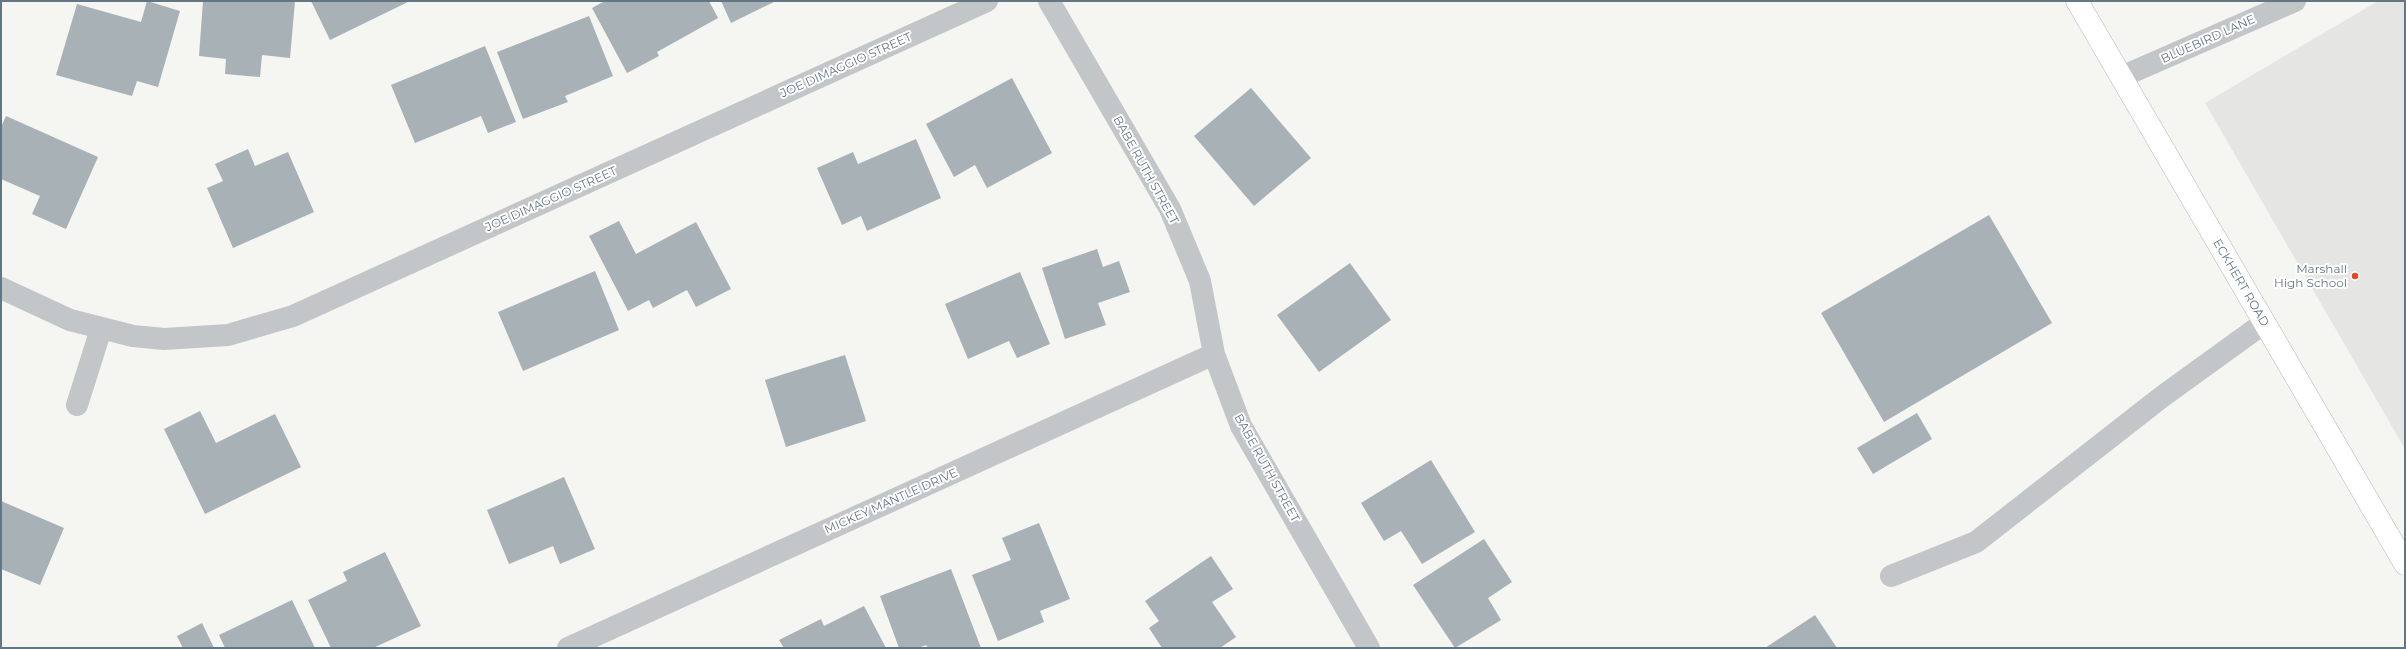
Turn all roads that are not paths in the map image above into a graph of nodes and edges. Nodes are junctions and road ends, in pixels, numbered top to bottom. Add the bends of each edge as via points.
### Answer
1 (987, 1) edge
2 (1049, 1) edge
3 (2076, 1) edge
4 (2295, 1) edge
5 (2121, 77) junction
6 (1, 288) edge
7 (2264, 323) junction
8 (101, 329) junction
9 (1214, 354) junction
10 (77, 405) dead end
11 (2405, 564) edge
12 (1891, 576) dead end
13 (568, 648) edge
14 (1369, 648) edge

1 - 8 street, JOE DIMAGGIO STREET via 293,316 221,335 164,339
2 - 9 street, BABE RUTH STREET via 1170,209 1200,281
3 - 5 main road, ECKHERT ROAD
4 - 5 street, BLUEBIRD LANE
5 - 7 main road, ECKHERT ROAD
6 - 8 street, JOE DIMAGGIO STREET via 70,320
7 - 11 main road, ECKHERT ROAD
7 - 12 street via 2163,396 1976,542
8 - 10 street
9 - 13 street, MICKEY MANTLE DRIVE
9 - 14 street, BABE RUTH STREET via 1241,426

